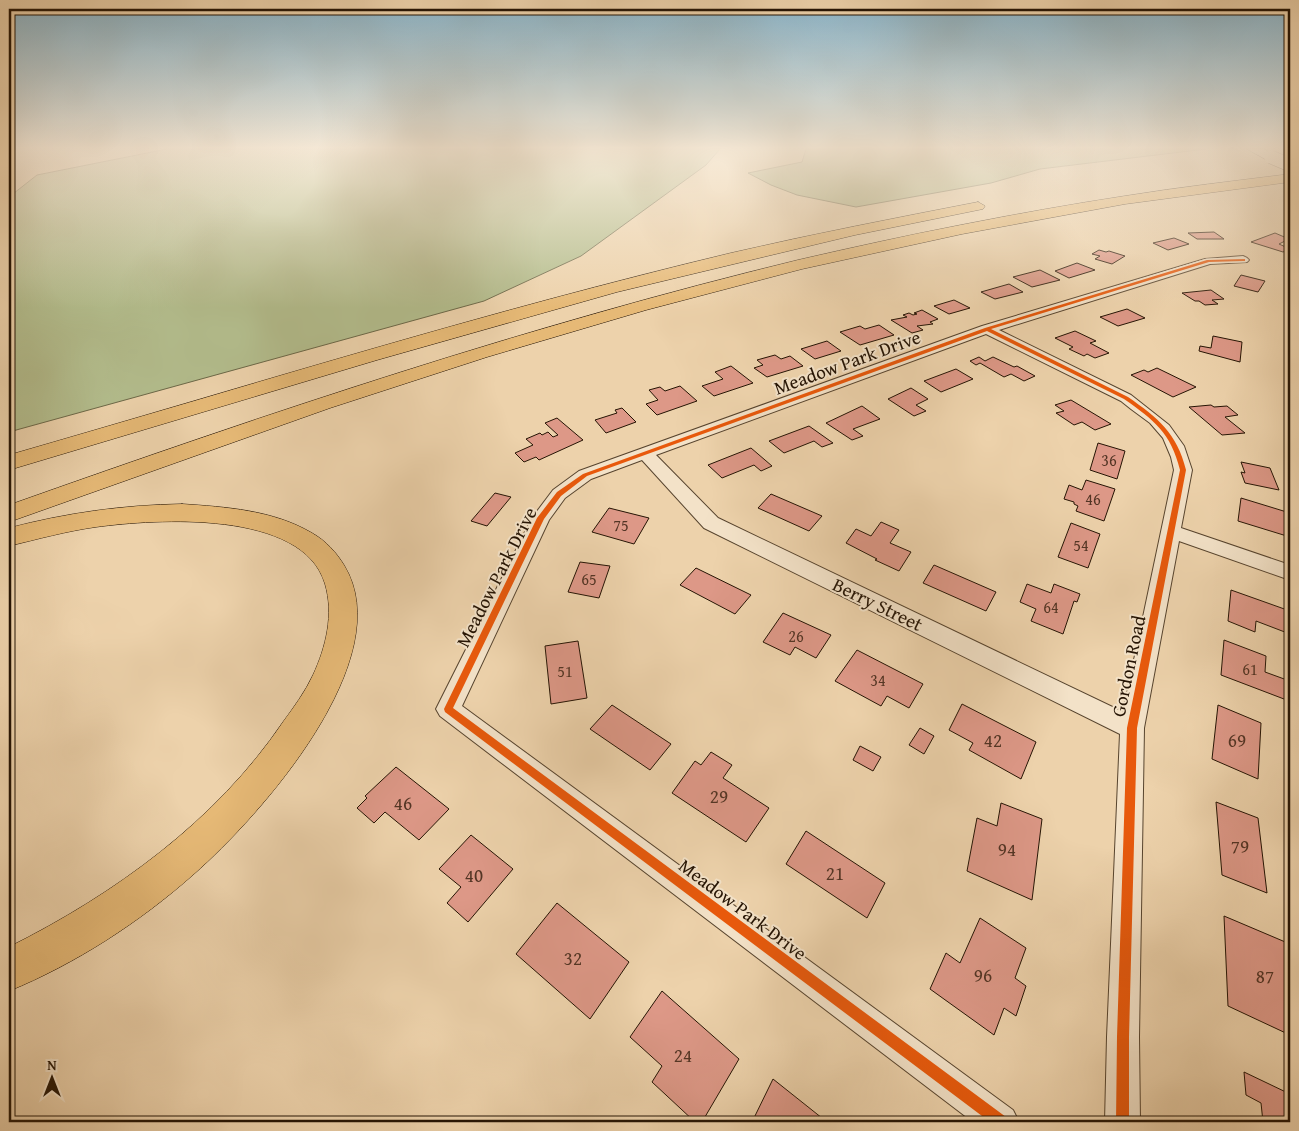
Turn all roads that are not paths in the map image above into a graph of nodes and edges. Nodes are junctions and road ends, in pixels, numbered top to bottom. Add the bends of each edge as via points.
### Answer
1 (1114, 202) edge
2 (996, 203) dead end
3 (1243, 260) dead end
4 (987, 329) junction
5 (326, 370) junction
6 (644, 453) junction
7 (9, 463) edge
8 (9, 476) edge
9 (9, 514) edge
10 (1172, 532) junction
11 (9, 537) edge
12 (1290, 573) edge
13 (1132, 728) junction
14 (9, 970) edge
15 (1001, 1122) edge
16 (1123, 1122) edge

1 - 9 highway via 849,252 679,294 359,390
2 - 5 highway via 844,232 692,267 537,308
3 - 4 street, Meadow Park Drive via 1209,261
4 - 6 street, Meadow Park Drive
4 - 10 street, Gordon Road via 1126,398 1172,437 1183,470
5 - 7 highway
5 - 8 highway
6 - 13 street, Berry Street via 711,523
6 - 15 street, Meadow Park Drive via 585,475 559,494 541,518 448,709
10 - 12 street
10 - 13 street, Gordon Road
11 - 14 highway via 85,519 137,513 186,512 254,520 290,532 320,552 339,580 343,600 340,643 332,667 307,716 266,775 206,837 169,868 88,927
13 - 16 street, Gordon Road

